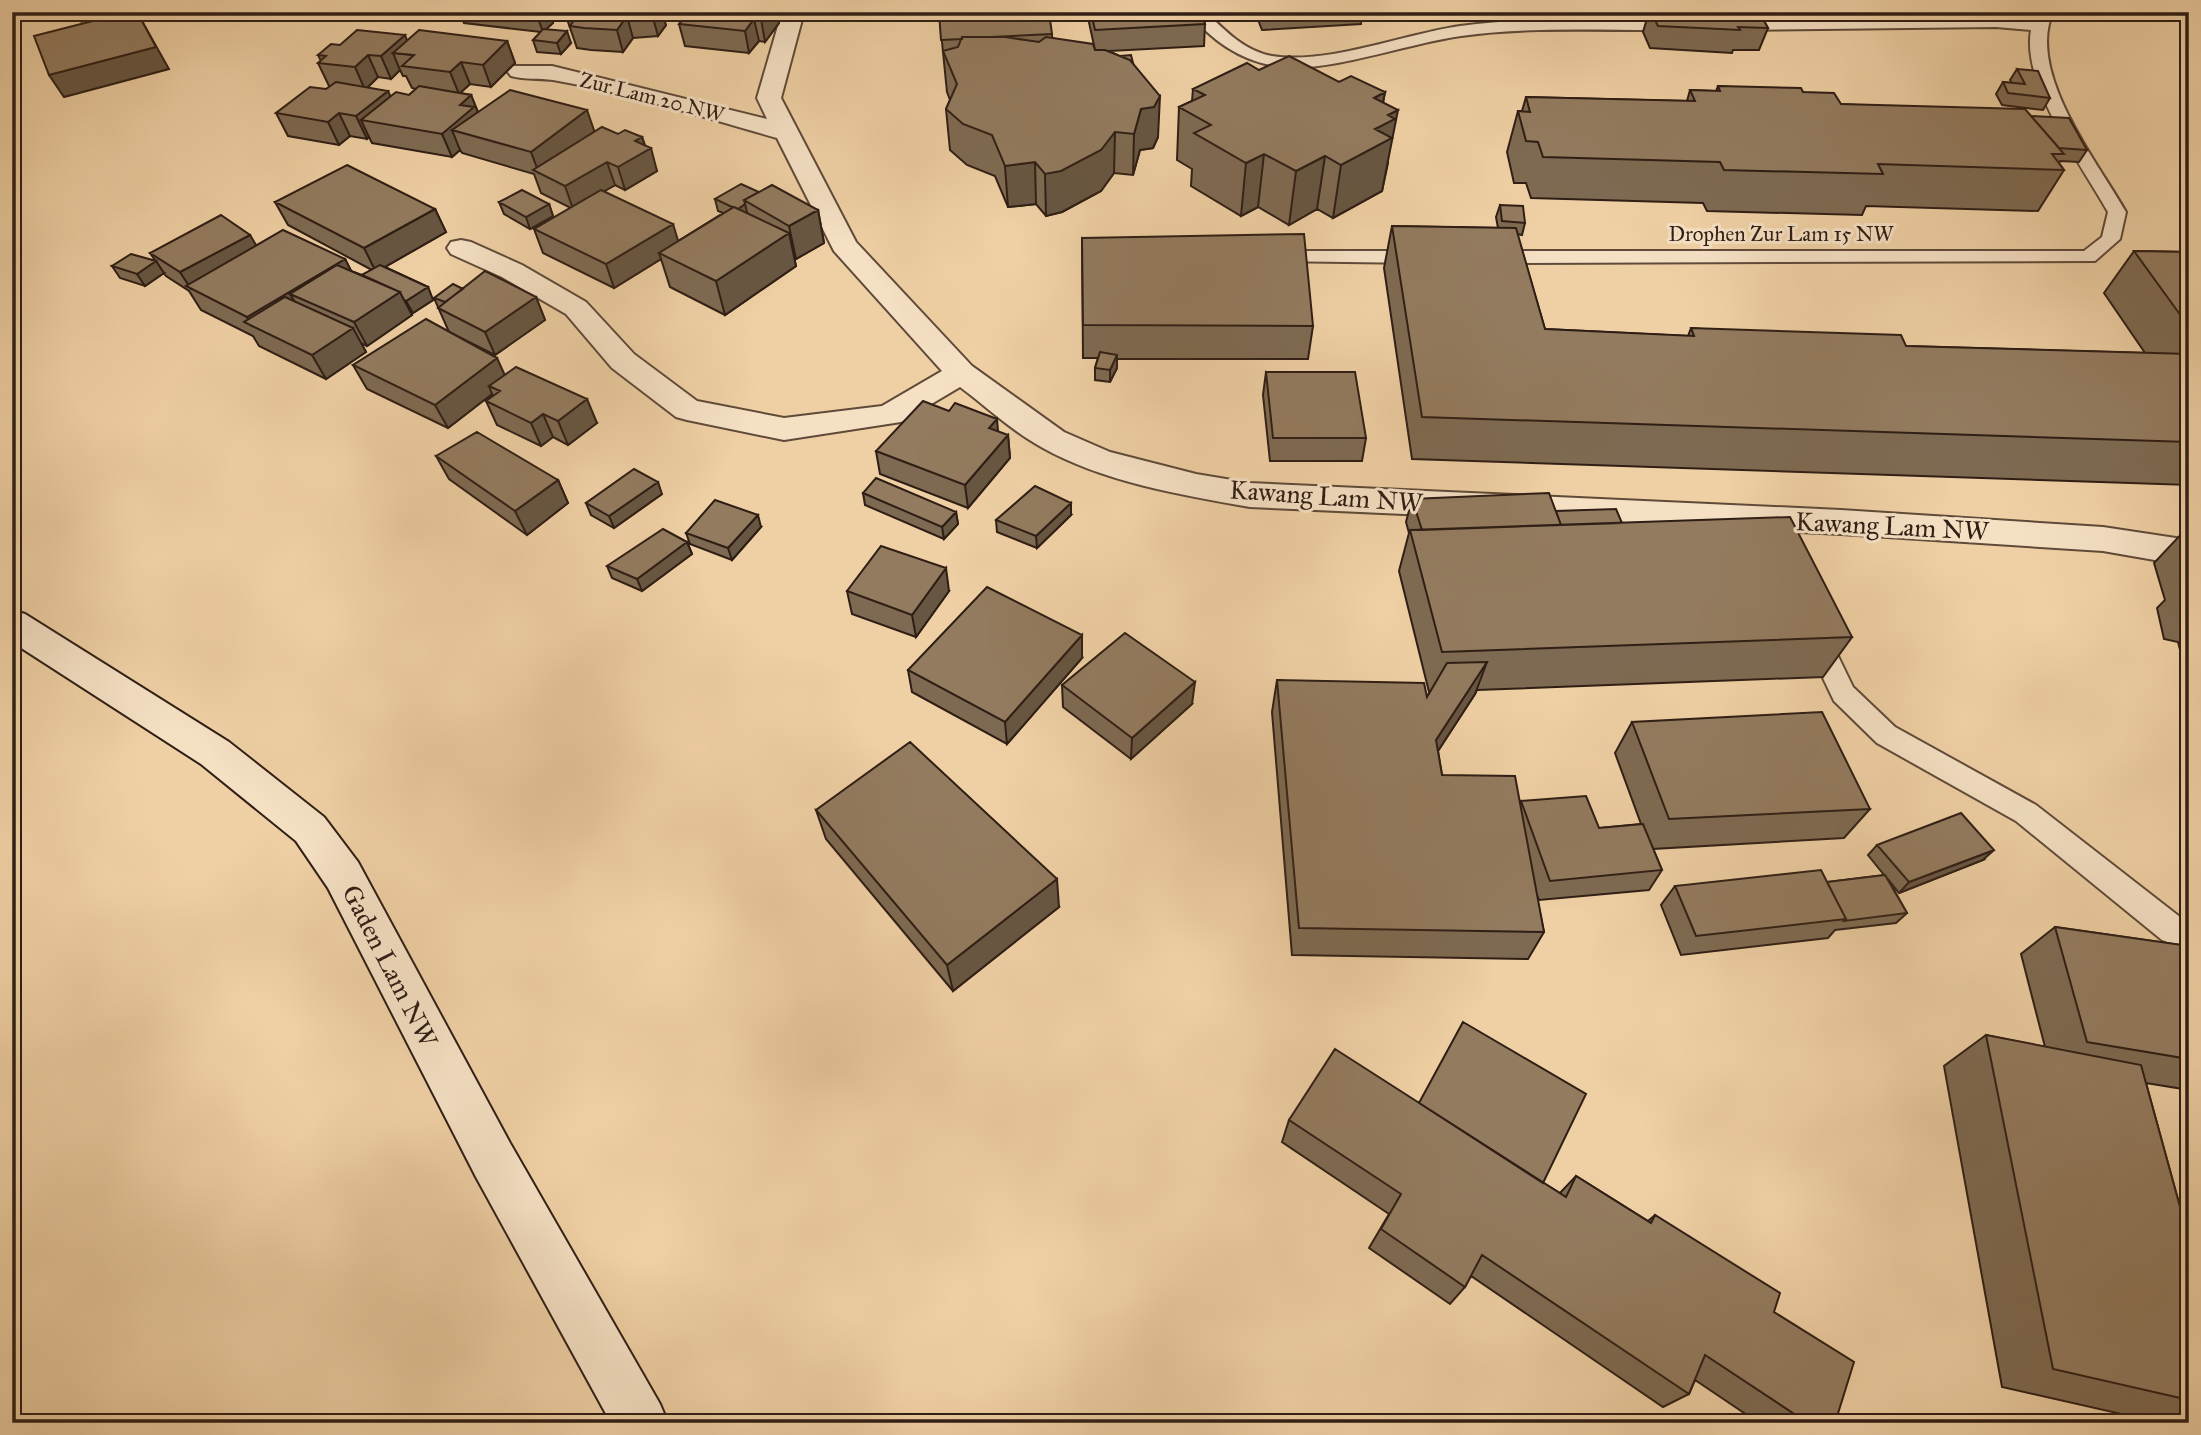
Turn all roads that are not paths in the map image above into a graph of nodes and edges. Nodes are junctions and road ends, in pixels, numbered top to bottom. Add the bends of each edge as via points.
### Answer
1 (793, 12) edge
2 (1197, 12) edge
3 (1450, 12) edge
4 (2041, 19) edge
5 (1691, 25) edge
6 (1716, 25) edge
7 (1460, 31) junction
8 (519, 71) dead end
9 (784, 132) junction
10 (461, 248) dead end
11 (1253, 257) edge
12 (1434, 257) edge
13 (1475, 257) edge
14 (961, 373) junction
15 (2189, 553) edge
16 (1807, 618) edge
17 (12, 624) edge
18 (2189, 937) edge
19 (641, 1423) edge

1 - 9 street, Kawang Lam NW via 769,98
2 - 7 lane via 1236,50 1278,62 1302,63
3 - 7 lane
4 - 6 lane
4 - 13 lane, Drophen Zur Lam 15 NW via 2038,58 2045,80 2117,212 2113,237 2088,257
5 - 7 lane
8 - 9 street, Zur Lam 20 NW via 552,73
9 - 14 street, Kawang Lam NW via 844,245
10 - 14 street via 576,308 623,361 687,410 784,429 890,415
11 - 12 lane
14 - 15 street, Kawang Lam NW via 1053,440 1100,461 1250,495 1765,531 2103,539
16 - 18 lane via 1843,694 1886,735 2026,813 2172,931
17 - 19 street, Gaden Lam NW via 215,753 310,829 343,875 493,1160

